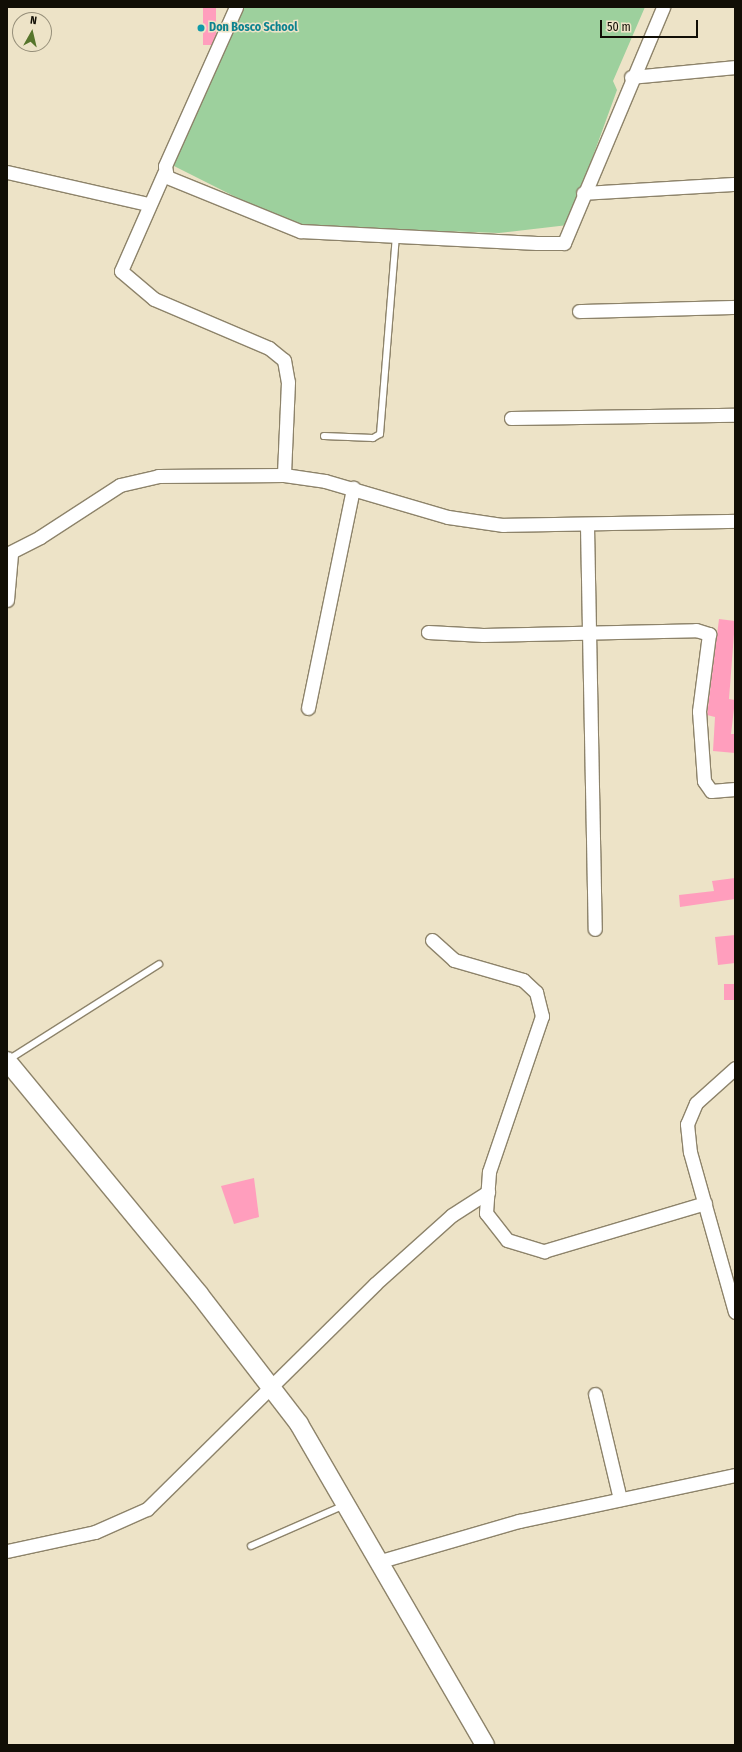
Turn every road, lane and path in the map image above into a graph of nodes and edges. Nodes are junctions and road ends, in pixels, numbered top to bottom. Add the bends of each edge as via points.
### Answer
1 (236, 7) edge
2 (663, 7) edge
3 (735, 67) edge
4 (631, 77) junction
5 (7, 172) edge
6 (164, 173) junction
7 (735, 184) edge
8 (583, 193) junction
9 (148, 204) junction
10 (396, 237) junction
11 (735, 307) edge
12 (579, 311) dead end
13 (735, 415) edge
14 (511, 418) dead end
15 (324, 436) dead end
16 (284, 475) junction
17 (354, 488) junction
18 (735, 521) edge
19 (587, 526) junction
20 (9, 554) edge
21 (7, 600) edge
22 (428, 632) dead end
23 (592, 634) junction
24 (308, 708) dead end
25 (735, 789) edge
26 (595, 929) dead end
27 (432, 940) dead end
28 (159, 964) dead end
29 (7, 1061) edge
30 (735, 1068) edge
31 (488, 1192) junction
32 (705, 1203) junction
33 (735, 1312) edge
34 (270, 1386) junction
35 (595, 1394) dead end
36 (735, 1475) edge
37 (620, 1499) junction
38 (345, 1505) junction
39 (250, 1546) dead end
40 (7, 1550) edge
41 (381, 1561) junction
42 (485, 1745) edge

1 - 6 street
2 - 4 street
3 - 4 street
4 - 8 street
5 - 9 street
6 - 9 street
6 - 10 street via 300,231
7 - 8 street
8 - 10 street via 564,242
9 - 16 street via 121,271 154,299 269,348 284,360 288,382
10 - 15 lane via 380,434 373,438
11 - 12 street
13 - 14 street
16 - 17 street
16 - 20 street via 135,479 107,492
17 - 19 street via 470,522
17 - 24 street
18 - 19 street
19 - 23 street
20 - 21 street
22 - 23 street
23 - 25 street via 696,630 709,634 699,711 704,781 711,791
23 - 26 street
27 - 31 street via 454,960 523,980 536,992 542,1016 512,1097 489,1172
28 - 29 lane
29 - 34 street
30 - 32 street via 696,1103 687,1124 690,1152
31 - 32 street via 486,1212 507,1240 544,1251
31 - 34 street via 440,1225
32 - 33 street
34 - 38 street via 299,1424
34 - 40 street via 147,1509 95,1532
35 - 37 street
36 - 37 street
37 - 41 street via 519,1521
38 - 39 lane
38 - 41 street via 378,1564
41 - 42 street

